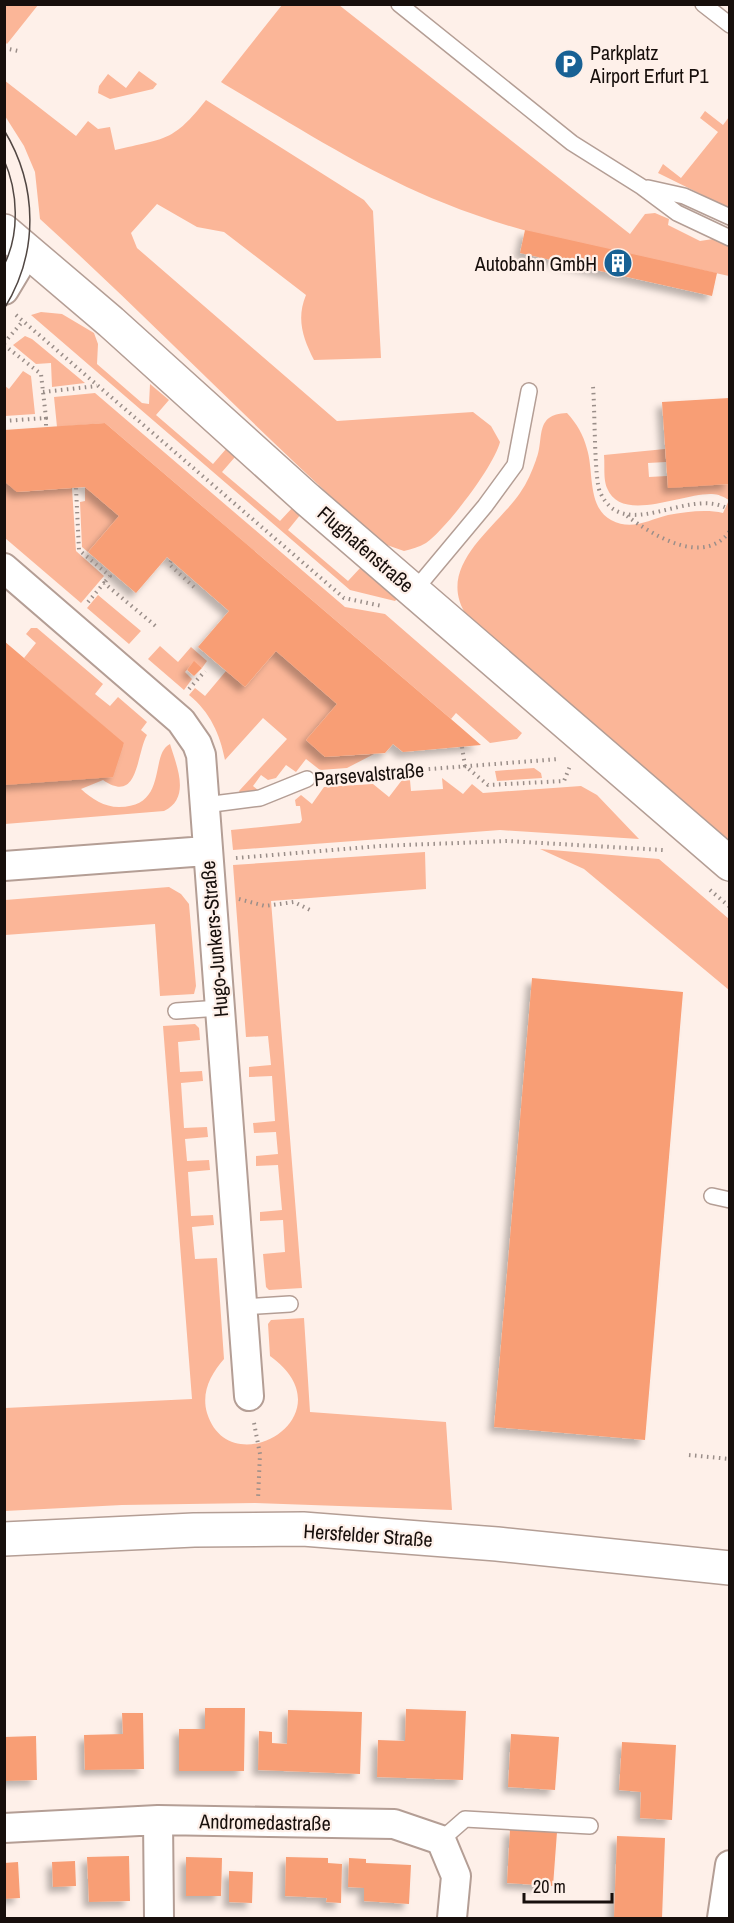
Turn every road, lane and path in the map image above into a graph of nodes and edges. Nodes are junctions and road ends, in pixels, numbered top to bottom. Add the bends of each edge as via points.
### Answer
1 (399, 4) edge
2 (703, 4) edge
3 (729, 26) edge
4 (4, 48) edge
5 (18, 51) dead end
6 (642, 187) junction
7 (729, 217) edge
8 (729, 238) edge
9 (16, 241) edge
10 (4, 290) edge
11 (4, 344) edge
12 (98, 386) junction
13 (593, 387) dead end
14 (529, 391) dead end
15 (43, 392) junction
16 (46, 418) junction
17 (4, 421) edge
18 (46, 427) dead end
19 (76, 488) dead end
20 (729, 510) edge
21 (626, 516) junction
22 (729, 531) edge
23 (171, 561) dead end
24 (4, 568) edge
25 (104, 583) junction
26 (194, 587) dead end
27 (401, 599) junction
28 (82, 609) dead end
29 (158, 628) dead end
30 (205, 671) dead end
31 (183, 696) dead end
32 (462, 747) dead end
33 (574, 758) dead end
34 (521, 762) dead end
35 (465, 766) junction
36 (307, 779) joint
37 (205, 805) junction
38 (656, 842) dead end
39 (663, 850) junction
40 (207, 851) junction
41 (672, 857) dead end
42 (729, 864) edge
43 (4, 866) edge
44 (705, 886) dead end
45 (232, 896) dead end
46 (729, 908) edge
47 (310, 910) dead end
48 (220, 1008) junction
49 (176, 1011) dead end
50 (712, 1196) dead end
51 (729, 1200) edge
52 (290, 1304) dead end
53 (244, 1307) junction
54 (249, 1396) joint
55 (689, 1455) dead end
56 (729, 1459) edge
57 (259, 1502) dead end
58 (4, 1539) edge
59 (729, 1568) edge
60 (158, 1820) junction
61 (590, 1826) dead end
62 (4, 1828) edge
63 (441, 1840) junction
64 (729, 1865) edge
65 (159, 1918) edge
66 (452, 1918) edge
67 (722, 1918) edge

1 - 6 lane via 572,143
2 - 3 lane
4 - 5 path
6 - 7 lane via 684,196
6 - 8 lane via 677,213
9 - 10 street
9 - 27 street, Flughafenstraße
11 - 12 path via 23,321
11 - 15 path via 41,374
12 - 15 path
12 - 27 path via 344,598
13 - 21 path via 600,491 612,508
14 - 27 lane via 515,465 485,506
15 - 16 path
16 - 17 path
16 - 18 path
19 - 25 path via 79,550 110,576
20 - 21 path via 715,503 691,503
21 - 22 path via 673,544 699,548 722,542
23 - 26 path via 169,564
24 - 37 street, Hugo-Junkers-Straße via 181,722 201,755
25 - 28 path
25 - 29 path
27 - 42 street, Flughafenstraße
30 - 31 path
32 - 35 path
33 - 35 path via 564,781 488,785
34 - 35 path, Parsevalstraße
35 - 36 path, Parsevalstraße
36 - 37 lane, Parsevalstraße via 260,798
37 - 40 street, Hugo-Junkers-Straße
38 - 39 path
39 - 40 path via 507,840 228,859
39 - 41 path
40 - 43 street
40 - 48 street, Hugo-Junkers-Straße
44 - 46 path
45 - 47 path via 265,906 294,903
48 - 49 lane
48 - 53 street, Hugo-Junkers-Straße
50 - 51 lane
52 - 53 lane
53 - 54 street, Hugo-Junkers-Straße
54 - 57 path via 260,1454
55 - 56 path
58 - 59 street, Hersfelder Straße via 57,1534 303,1530 509,1545
60 - 62 street, Andromedastraße
60 - 63 street, Andromedastraße via 394,1824
60 - 65 street
61 - 63 lane via 465,1819
63 - 66 street via 456,1876
64 - 67 street

